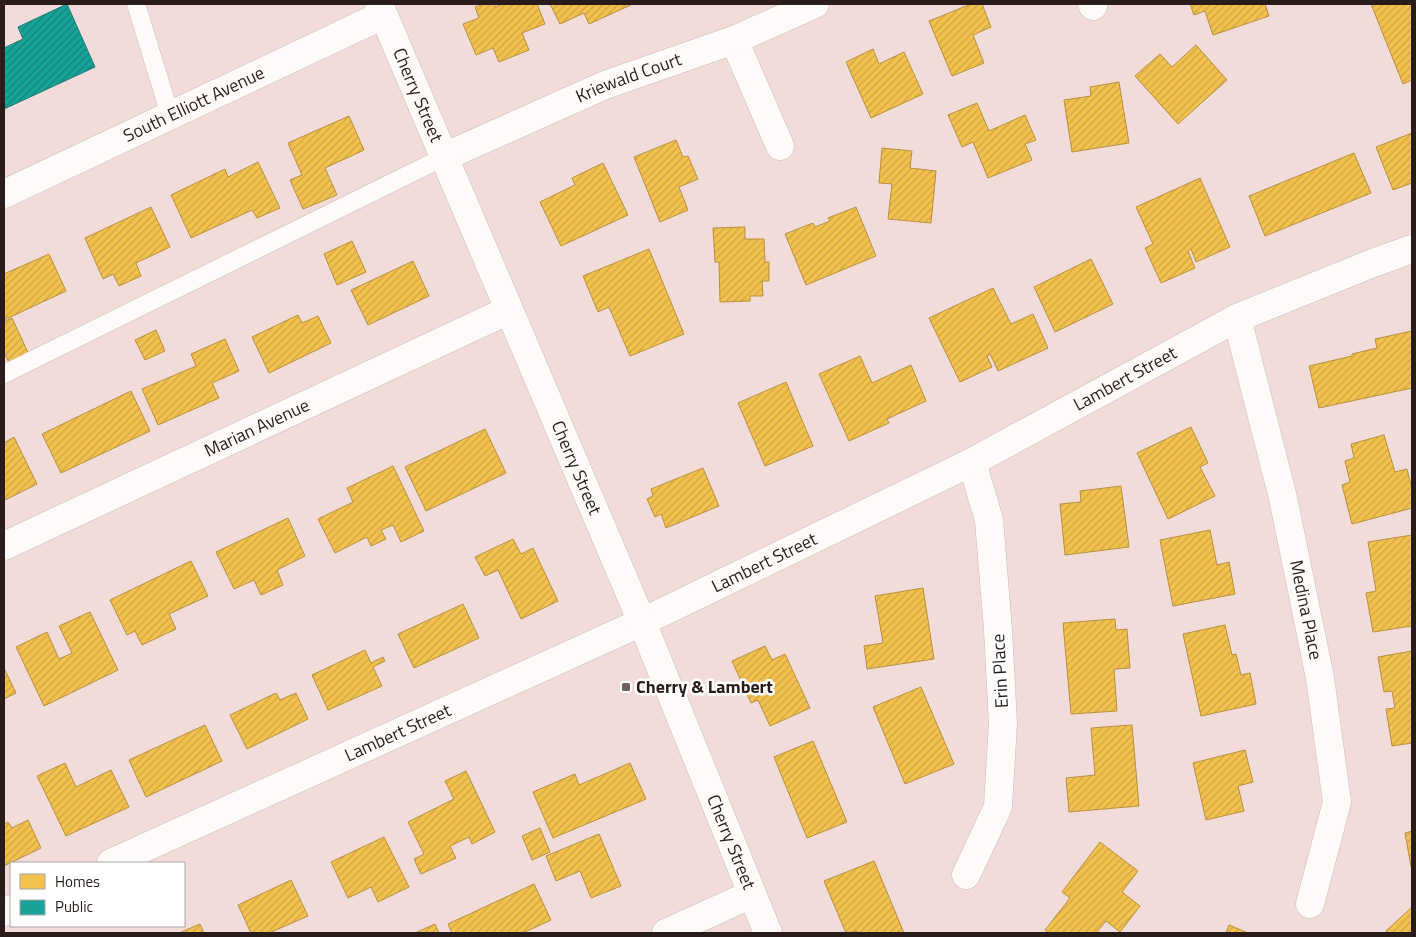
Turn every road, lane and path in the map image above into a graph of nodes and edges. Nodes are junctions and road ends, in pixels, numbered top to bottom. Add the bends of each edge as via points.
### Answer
1 (136, 4) edge
2 (815, 4) edge
3 (381, 9) edge
4 (734, 40) junction
5 (170, 115) junction
6 (780, 146) dead end
7 (444, 157) junction
8 (4, 194) edge
9 (1412, 249) edge
10 (510, 310) junction
11 (1237, 318) junction
12 (4, 374) edge
13 (972, 462) junction
14 (4, 546) edge
15 (642, 622) junction
16 (113, 862) edge
17 (966, 875) dead end
18 (752, 894) junction
19 (1310, 904) dead end
20 (666, 933) edge
21 (768, 933) edge

1 - 5 lane
2 - 4 street, Kriewald Court
3 - 5 street, South Elliott Avenue
3 - 7 street, Cherry Street
4 - 6 street
4 - 7 street, Kriewald Court via 604,85
5 - 8 street, South Elliott Avenue
7 - 10 street, Cherry Street
7 - 12 lane
9 - 11 street, Lambert Street
10 - 14 street, Marian Avenue
10 - 15 street, Cherry Street
11 - 13 street, Lambert Street
11 - 19 street, Medina Place via 1283,498 1318,668 1337,802
13 - 15 street, Lambert Street
13 - 17 street, Erin Place via 989,520 1003,723 998,807
15 - 16 street, Lambert Street
15 - 18 street, Cherry Street
18 - 20 street
18 - 21 street, Cherry Street

